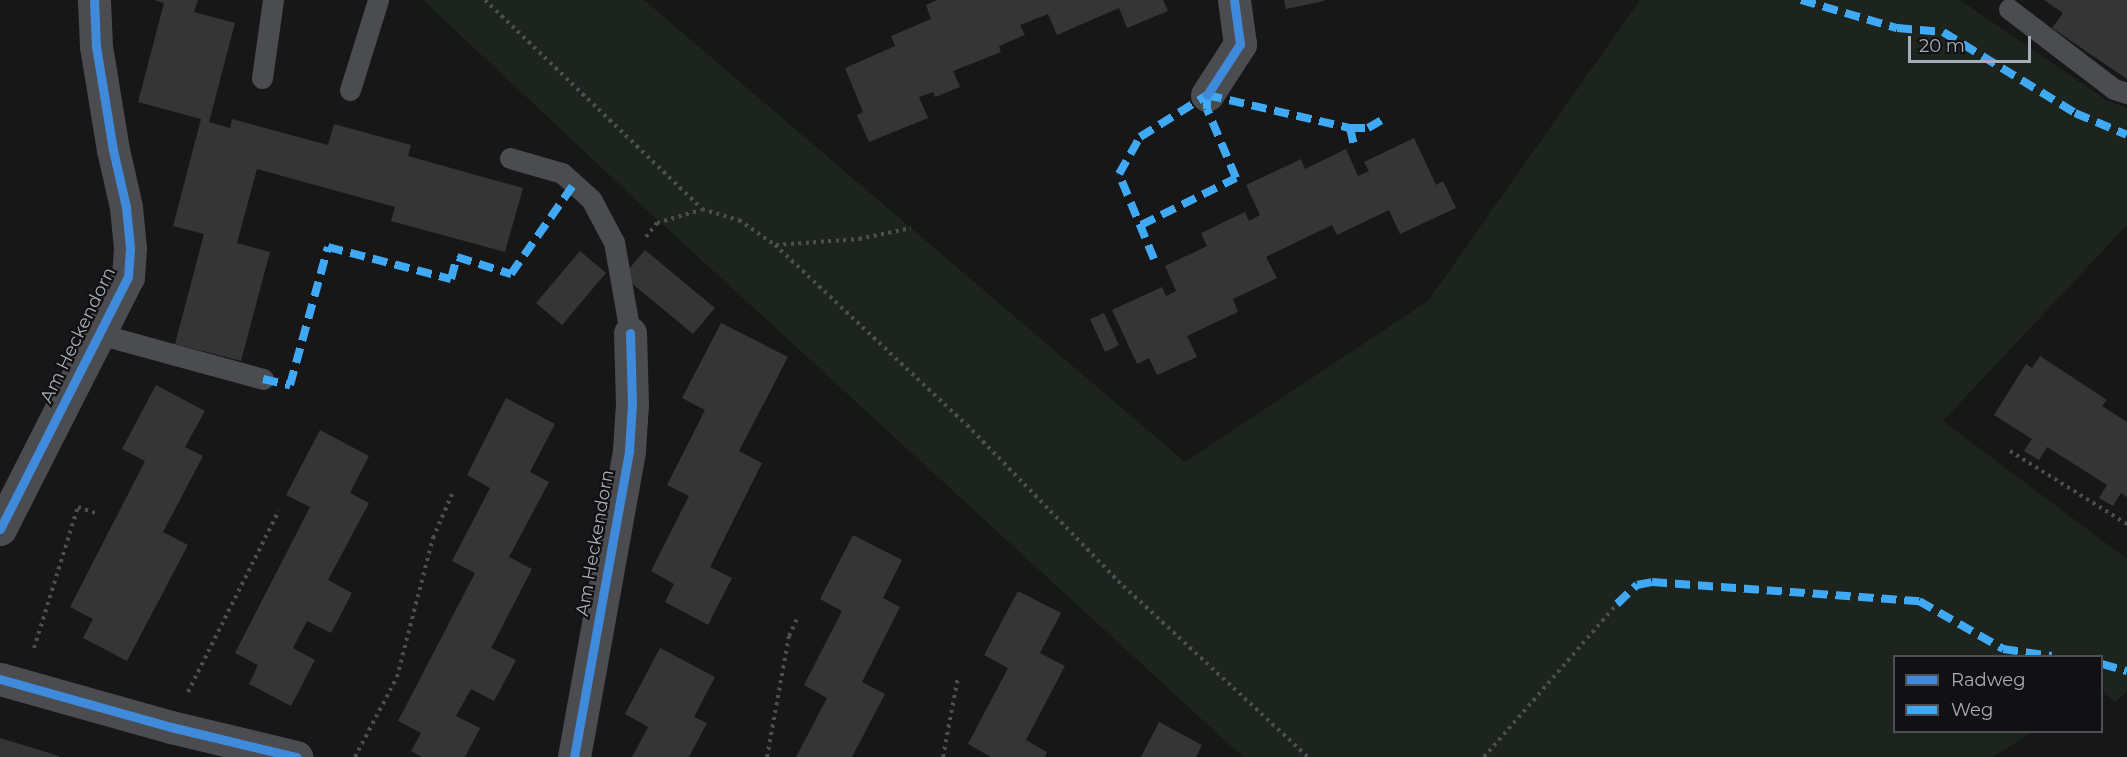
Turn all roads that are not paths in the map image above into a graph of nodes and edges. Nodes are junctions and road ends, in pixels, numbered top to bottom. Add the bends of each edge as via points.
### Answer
1 (94, 0) edge
2 (273, 0) edge
3 (378, 0) edge
4 (1234, 0) edge
5 (2009, 9) dead end
6 (262, 78) dead end
7 (350, 90) dead end
8 (2127, 93) edge
9 (1207, 95) dead end
10 (510, 158) dead end
11 (630, 333) joint
12 (99, 334) junction
13 (263, 379) dead end
14 (0, 529) edge
15 (11, 683) edge
16 (296, 757) edge
17 (574, 757) edge

1 - 12 street, Am Heckendorn via 96,46 126,207 129,248 128,277
2 - 6 lane
3 - 7 lane
4 - 9 street via 1240,44
5 - 8 lane via 2114,89
10 - 11 lane via 562,173 591,199 614,242
11 - 17 street, Am Heckendorn via 629,450
12 - 13 lane
12 - 14 street, Am Heckendorn
15 - 16 street

